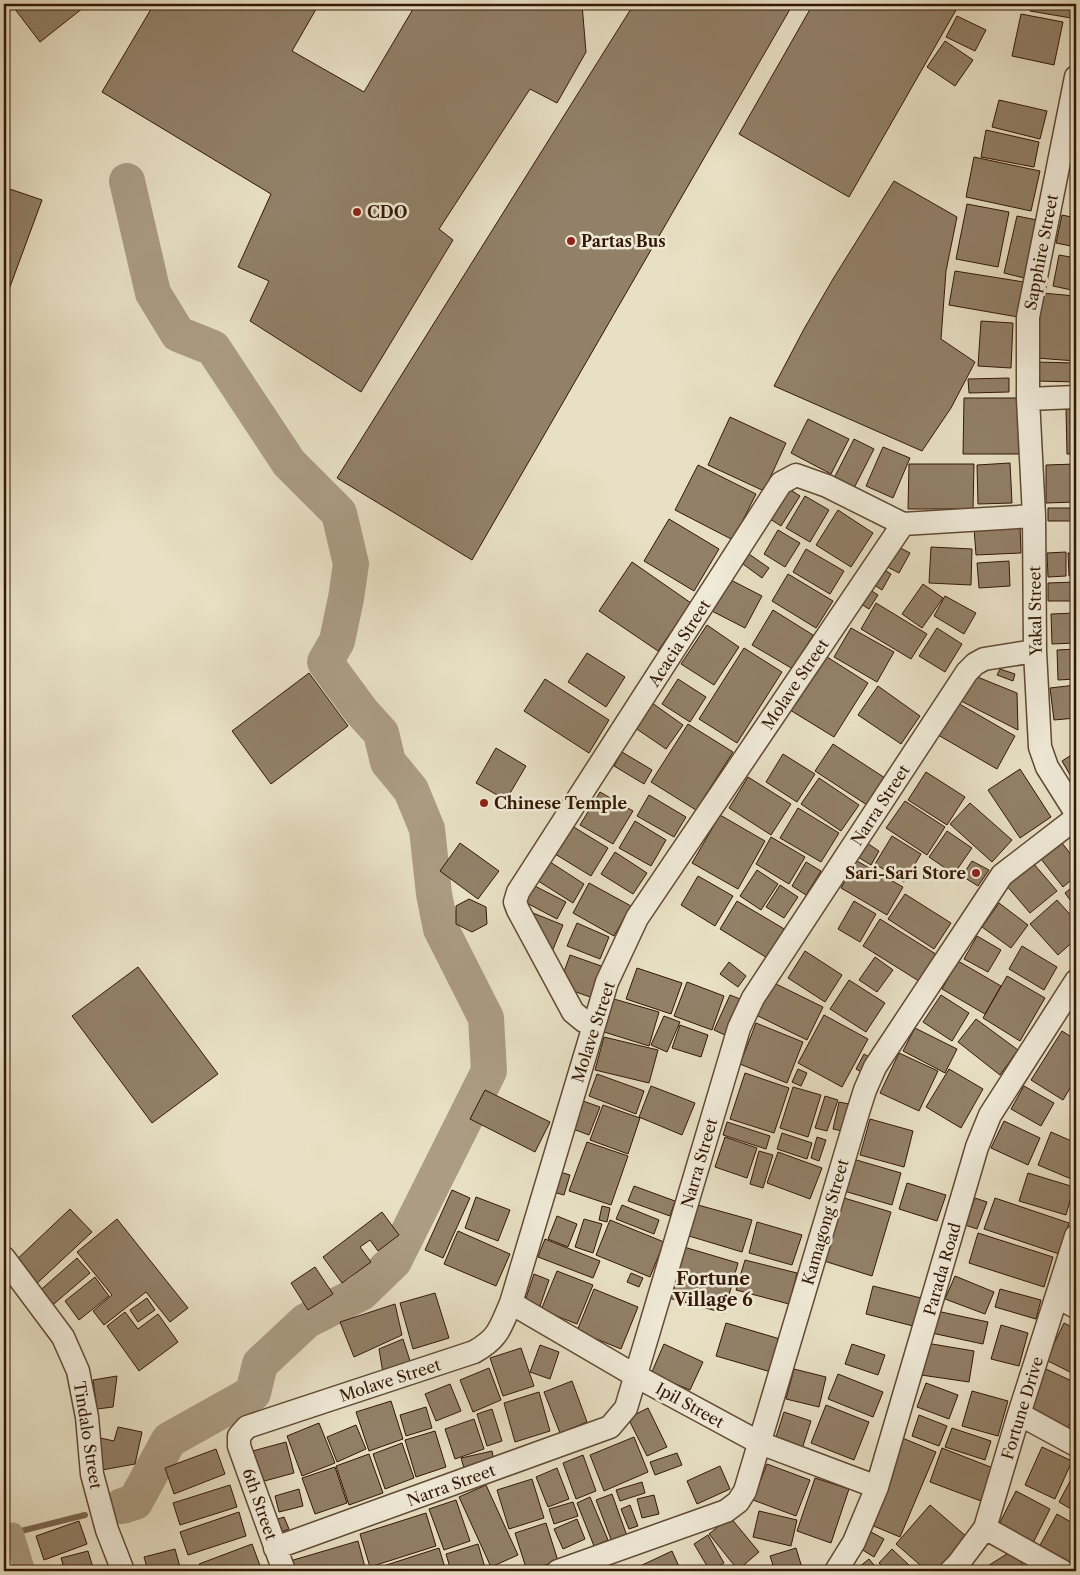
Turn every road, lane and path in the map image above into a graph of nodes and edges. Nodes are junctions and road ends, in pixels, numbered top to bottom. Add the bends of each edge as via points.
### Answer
1 (1076, 78) edge
2 (1076, 397) edge
3 (1028, 399) junction
4 (1034, 516) junction
5 (903, 524) junction
6 (1034, 651) junction
7 (1076, 812) edge
8 (1076, 818) edge
9 (1076, 981) edge
10 (594, 1025) junction
11 (1076, 1236) edge
12 (4, 1258) edge
13 (1067, 1302) edge
14 (511, 1303) junction
15 (636, 1376) junction
16 (1019, 1414) junction
17 (239, 1436) joint
18 (760, 1443) junction
19 (1076, 1445) edge
20 (878, 1487) junction
21 (985, 1528) junction
22 (275, 1548) junction
23 (123, 1571) edge
24 (284, 1571) edge
25 (558, 1571) edge
26 (836, 1571) edge
27 (951, 1571) edge
28 (1062, 1571) edge

1 - 3 street, Sapphire Street via 1028,318
2 - 3 street
3 - 4 street, Yakal Street
4 - 5 street
4 - 6 street, Yakal Street
5 - 10 street, Molave Street via 637,918 607,982
5 - 10 street, Acacia Street via 808,478 796,476 781,483 518,892 515,902 518,910 573,1012
6 - 7 street, Yakal Street via 1040,747 1047,767
6 - 15 street, Narra Street via 984,659 967,672 753,998 739,1028
8 - 18 street, Kamagong Street via 1002,875 875,1067 864,1090
9 - 20 street, Parada Road via 990,1115 977,1147
10 - 14 street, Molave Street
11 - 13 street, Fortune Drive
12 - 23 street, Tindalo Street via 63,1337 78,1371 87,1417 92,1474 107,1530
13 - 16 street, Fortune Drive
14 - 15 street, Ipil Street
14 - 17 street, Molave Street via 498,1334 474,1352 247,1427
15 - 18 street, Ipil Street
15 - 22 street, Narra Street via 626,1408 610,1428
16 - 19 street
16 - 21 street, Fortune Drive
17 - 22 street, 6th Street via 239,1446
18 - 20 street, Ipil Street
18 - 25 street, Kamagong Street via 745,1491 738,1502 726,1511
20 - 26 street, Parada Road via 854,1542
21 - 27 street, Fortune Drive
21 - 28 street
22 - 24 street, 6th Street

